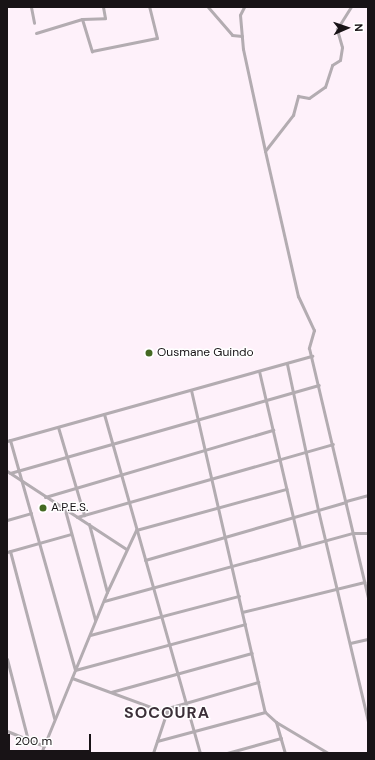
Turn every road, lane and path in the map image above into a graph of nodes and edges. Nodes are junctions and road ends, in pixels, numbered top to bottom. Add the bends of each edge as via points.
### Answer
1 (31, 7) edge
2 (103, 7) edge
3 (149, 7) edge
4 (208, 7) edge
5 (244, 7) edge
6 (351, 7) edge
7 (82, 19) junction
8 (34, 23) dead end
9 (36, 32) dead end
10 (242, 36) junction
11 (264, 151) junction
12 (312, 356) junction
13 (287, 364) junction
14 (259, 371) junction
15 (319, 385) junction
16 (191, 390) junction
17 (294, 393) junction
18 (266, 402) junction
19 (104, 414) junction
20 (198, 420) junction
21 (58, 426) junction
22 (273, 430) junction
23 (9, 440) edge
24 (113, 444) junction
25 (332, 444) junction
26 (205, 449) junction
27 (306, 452) junction
28 (67, 456) junction
29 (280, 459) junction
30 (19, 470) junction
31 (9, 472) edge
32 (121, 473) junction
33 (211, 478) junction
34 (22, 482) junction
35 (75, 486) junction
36 (286, 489) junction
37 (368, 496) edge
38 (45, 497) junction
39 (346, 501) junction
40 (129, 502) junction
41 (218, 508) junction
42 (65, 510) junction
43 (318, 510) junction
44 (31, 513) junction
45 (84, 515) junction
46 (77, 517) junction
47 (293, 517) junction
48 (7, 520) edge
49 (86, 522) junction
50 (89, 524) junction
51 (136, 530) junction
52 (353, 533) junction
53 (368, 533) edge
54 (71, 534) junction
55 (225, 537) junction
56 (325, 541) junction
57 (40, 543) junction
58 (300, 547) junction
59 (126, 548) junction
60 (9, 552) edge
61 (145, 560) junction
62 (232, 566) junction
63 (368, 576) edge
64 (363, 577) junction
65 (364, 582) junction
66 (153, 587) junction
67 (338, 588) junction
68 (107, 592) junction
69 (239, 596) junction
70 (368, 598) edge
71 (104, 601) junction
72 (242, 612) junction
73 (161, 615) junction
74 (95, 621) junction
75 (245, 624) junction
76 (90, 635) junction
77 (368, 638) edge
78 (350, 643) junction
79 (169, 646) junction
80 (252, 653) junction
81 (7, 659) edge
82 (75, 670) junction
83 (176, 674) junction
84 (72, 678) junction
85 (258, 682) junction
86 (111, 692) junction
87 (368, 696) edge
88 (363, 698) junction
89 (184, 702) junction
90 (265, 712) junction
91 (167, 713) junction
92 (54, 719) junction
93 (368, 721) edge
94 (276, 722) junction
95 (194, 731) junction
96 (7, 732) edge
97 (281, 738) junction
98 (28, 740) junction
99 (157, 740) junction
100 (44, 746) junction
101 (41, 753) edge
102 (153, 753) edge
103 (200, 753) edge
104 (227, 753) edge
105 (285, 753) edge
106 (328, 753) edge

1 - 8 street
2 - 7 street via 105,18
3 - 7 street via 157,38 92,51
4 - 10 street via 232,35
5 - 10 street via 240,15
6 - 11 street via 336,29 342,47 340,60 332,65 326,87 309,98 298,96 293,115
7 - 9 street
10 - 11 street
11 - 12 street via 298,296 314,330 309,348
12 - 13 street
12 - 15 street
13 - 14 street
13 - 17 street
14 - 16 street
14 - 18 street
15 - 17 street
15 - 25 street
16 - 19 street
16 - 20 street
17 - 18 street
17 - 27 street
18 - 20 street
18 - 22 street
19 - 21 street
19 - 24 street
20 - 24 street
20 - 26 street
21 - 23 street
21 - 28 street
22 - 26 street
22 - 29 street
23 - 30 street
24 - 28 street
24 - 32 street
25 - 27 street
25 - 39 street
26 - 32 street
26 - 33 street
27 - 29 street
27 - 43 street
28 - 30 street
28 - 35 street
29 - 33 street
29 - 36 street
30 - 31 street
30 - 34 street
31 - 34 street
32 - 35 street
32 - 40 street
33 - 40 street
33 - 41 street
34 - 38 street
34 - 44 street
35 - 38 street
35 - 45 street
36 - 41 street
36 - 47 street
37 - 39 street
38 - 42 street
39 - 43 street
39 - 52 street
40 - 45 street
40 - 51 street
41 - 51 street
41 - 55 street
42 - 46 street
42 - 54 street
43 - 47 street
43 - 56 street
44 - 48 street
44 - 57 street
45 - 46 street
45 - 49 street
46 - 49 street
47 - 55 street
47 - 58 street
49 - 50 street
50 - 59 street
50 - 68 street
51 - 59 street
51 - 61 street
52 - 53 street
52 - 56 street
52 - 64 street
54 - 57 street
54 - 74 street
55 - 61 street
55 - 62 street
56 - 58 street
56 - 67 street
57 - 60 street
57 - 82 street
58 - 62 street
59 - 68 street
60 - 92 street
61 - 66 street
62 - 66 street
62 - 69 street
63 - 64 street
64 - 65 street
65 - 67 street
65 - 70 street
66 - 71 street
66 - 73 street
67 - 72 street
67 - 78 street
68 - 71 street
69 - 72 street
69 - 73 street
71 - 74 street
72 - 75 street
73 - 76 street
73 - 79 street
74 - 76 street
75 - 79 street
75 - 80 street
76 - 82 street
77 - 78 street
78 - 88 street
79 - 82 street
79 - 83 street
80 - 83 street
80 - 85 street
81 - 98 street
82 - 84 street
83 - 86 street
83 - 89 street
84 - 86 street
84 - 92 street
85 - 89 street
85 - 90 street
86 - 91 street
87 - 88 street
88 - 93 street
89 - 91 street via 168,708
89 - 95 street
90 - 94 street
90 - 95 street
91 - 99 street
92 - 100 street
94 - 97 street
94 - 106 street
95 - 99 street
95 - 103 street
96 - 98 street
97 - 104 street
97 - 105 street
98 - 100 street
99 - 102 street
100 - 101 street

